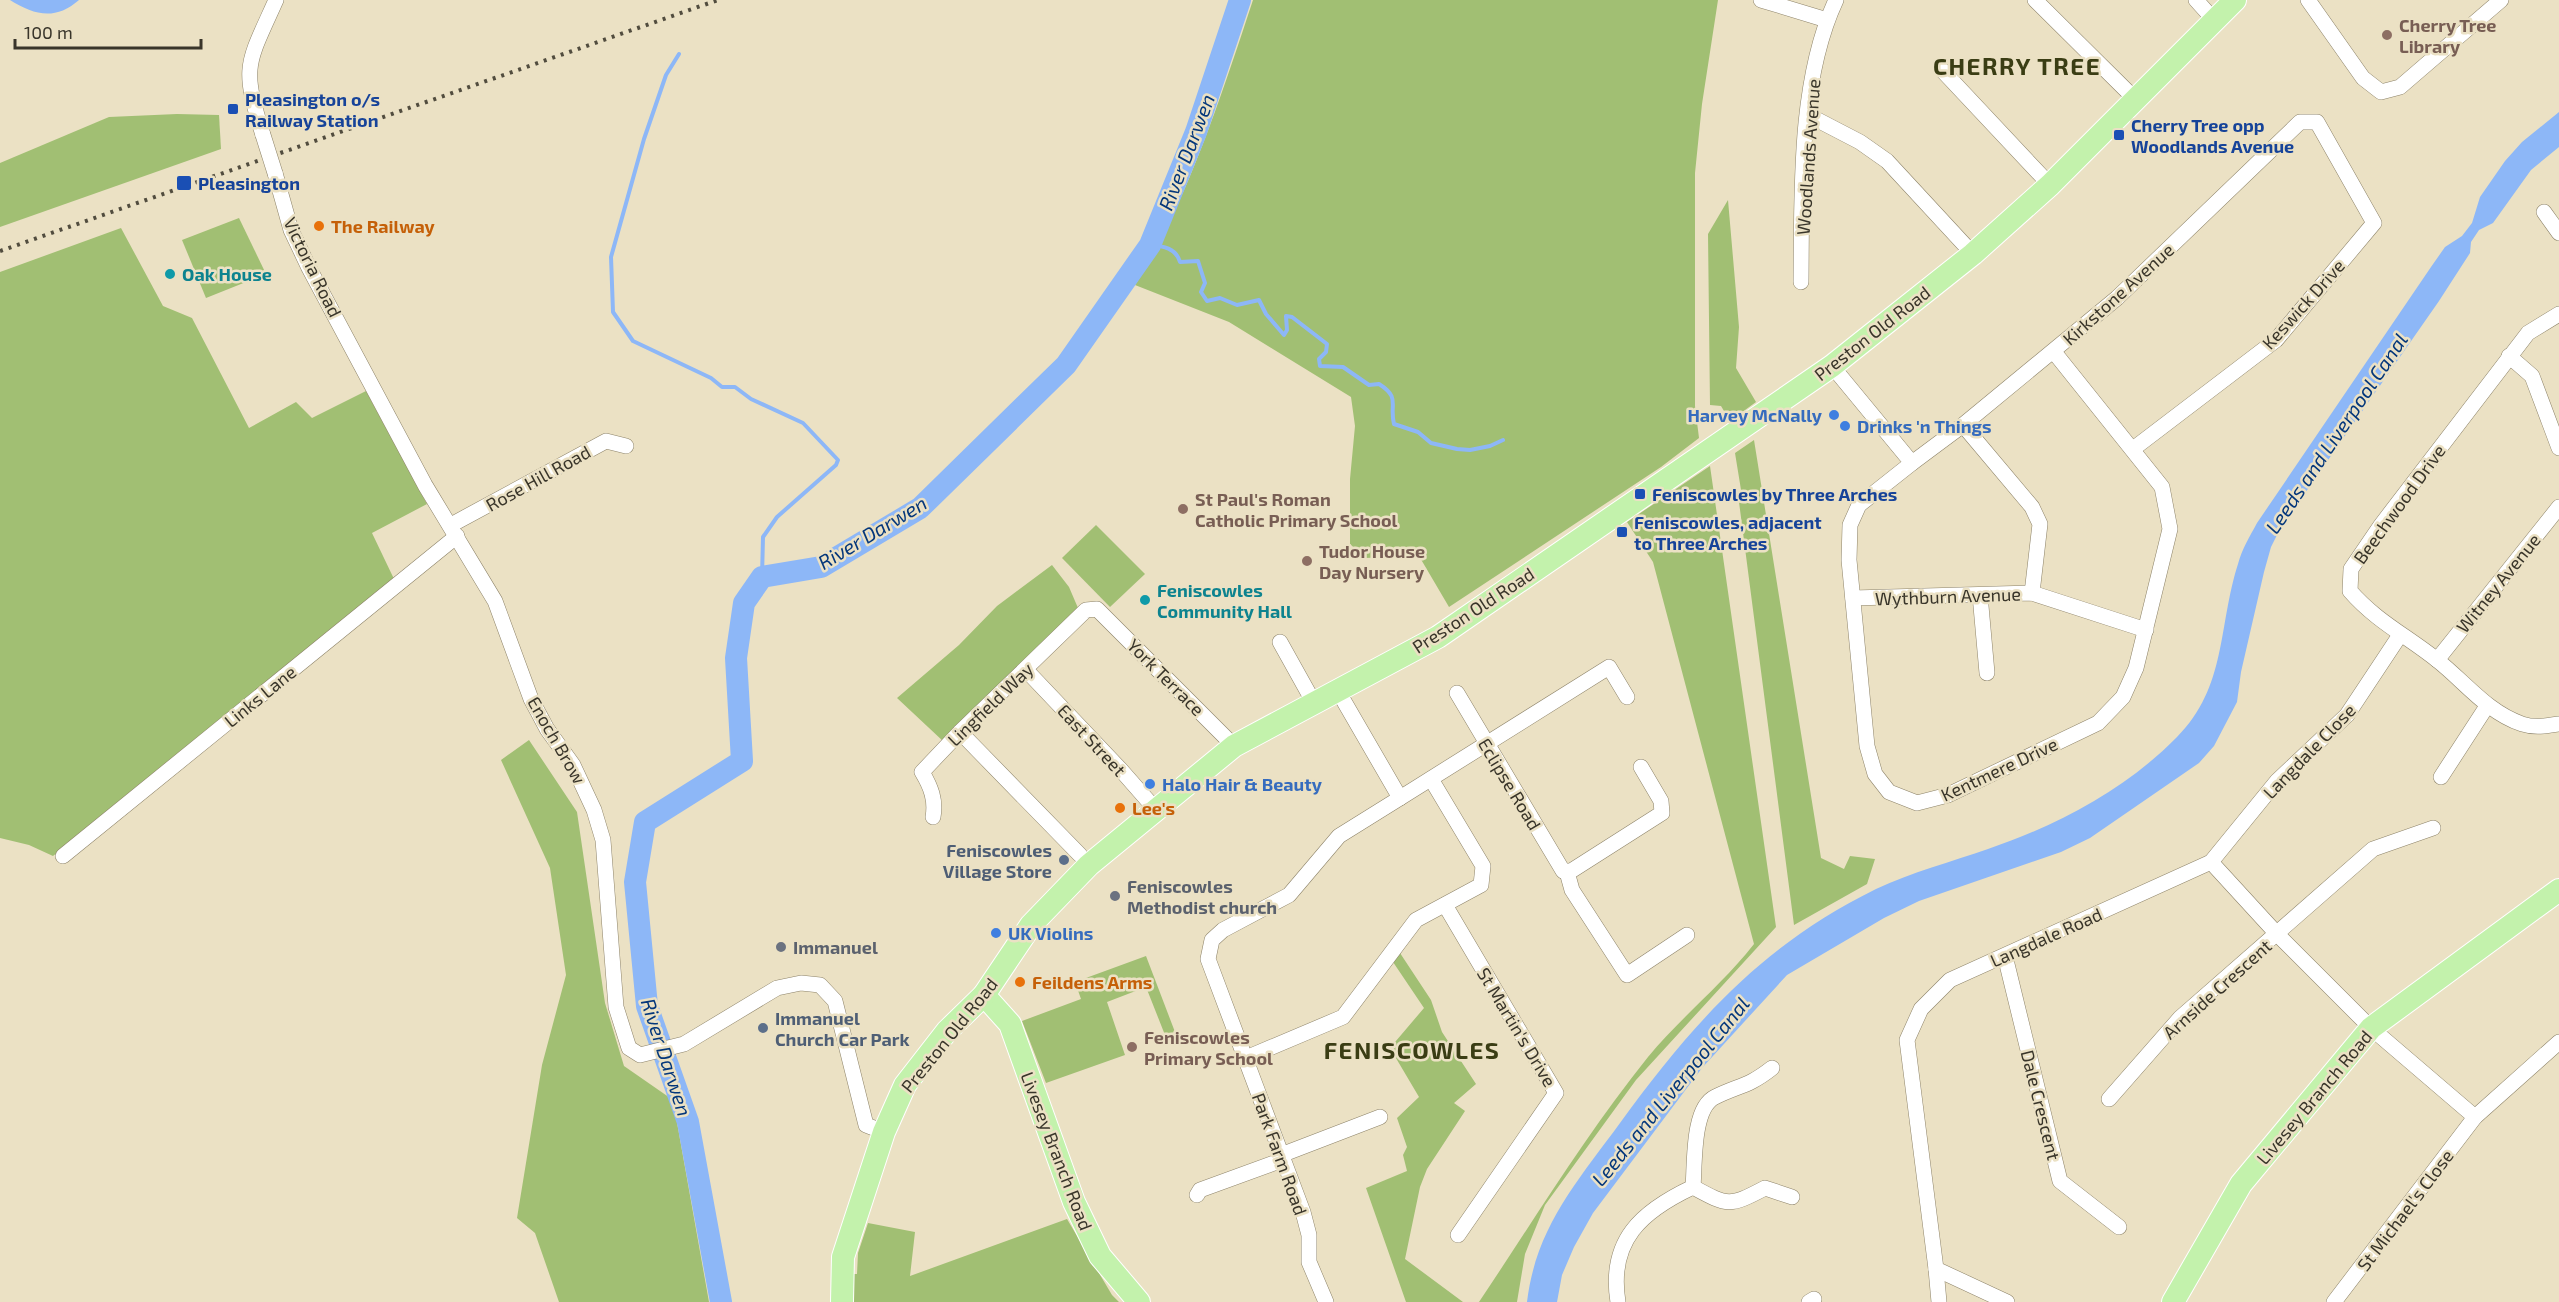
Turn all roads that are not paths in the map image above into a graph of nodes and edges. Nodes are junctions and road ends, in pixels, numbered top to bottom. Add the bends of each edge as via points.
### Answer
1 (276, 0) edge
2 (1761, 0) edge
3 (1836, 0) edge
4 (2035, 0) edge
5 (2196, 0) edge
6 (2235, 0) edge
7 (2308, 0) edge
8 (2501, 0) edge
9 (1827, 20) junction
10 (2214, 20) junction
11 (1942, 70) dead end
12 (2135, 99) junction
13 (1808, 116) junction
14 (2317, 122) joint
15 (2050, 185) junction
16 (2544, 212) dead end
17 (2559, 232) edge
18 (1973, 254) junction
19 (1801, 282) dead end
20 (2559, 314) edge
21 (2054, 352) junction
22 (2509, 356) junction
23 (1832, 366) junction
24 (1964, 425) junction
25 (626, 446) dead end
26 (2559, 448) edge
27 (2133, 449) junction
28 (411, 456) joint
29 (1912, 463) junction
30 (2559, 507) edge
31 (454, 531) junction
32 (2032, 593) junction
33 (1980, 595) junction
34 (1852, 598) junction
35 (1097, 609) joint
36 (2146, 630) junction
37 (2400, 635) junction
38 (1280, 642) dead end
39 (2437, 660) junction
40 (1026, 670) junction
41 (1987, 673) dead end
42 (1338, 691) junction
43 (1457, 693) dead end
44 (1627, 697) dead end
45 (1314, 703) junction
46 (2487, 706) junction
47 (2559, 724) edge
48 (960, 732) junction
49 (1485, 743) junction
50 (1234, 746) junction
51 (1641, 767) dead end
52 (2441, 777) dead end
53 (1431, 779) junction
54 (1400, 798) junction
55 (1157, 811) junction
56 (933, 817) dead end
57 (2433, 828) dead end
58 (1080, 855) dead end
59 (63, 856) dead end
60 (2211, 862) junction
61 (1567, 872) junction
62 (2559, 890) edge
63 (1445, 905) junction
64 (2277, 934) junction
65 (1688, 935) dead end
66 (2006, 956) junction
67 (984, 995) junction
68 (2371, 1028) junction
69 (2559, 1042) edge
70 (1246, 1058) junction
71 (1772, 1068) dead end
72 (2109, 1099) dead end
73 (1380, 1117) dead end
74 (2475, 1117) junction
75 (884, 1132) junction
76 (1282, 1157) junction
77 (1693, 1187) junction
78 (1197, 1195) dead end
79 (1792, 1197) dead end
80 (2119, 1227) dead end
81 (1458, 1235) dead end
82 (1936, 1269) junction
83 (842, 1302) edge
84 (1139, 1302) edge
85 (1326, 1302) edge
86 (1618, 1302) edge
87 (1939, 1302) edge
88 (2007, 1302) edge
89 (2173, 1302) edge
90 (2334, 1302) edge

1 - 28 street, Victoria Road, bridge via 248,66 248,81 274,173 299,247
2 - 9 street
3 - 9 street, Woodlands Avenue
4 - 12 street
5 - 10 street
6 - 10 main road, Preston Old Road
7 - 8 street via 2363,78 2381,92 2400,87
9 - 13 street, Woodlands Avenue
10 - 12 main road, Preston Old Road
11 - 15 street
12 - 15 main road, Preston Old Road
13 - 18 street via 1860,142 1887,161
13 - 19 street, Woodlands Avenue
14 - 21 street, Kirkstone Avenue via 2300,122 2117,298
14 - 27 street, Keswick Drive via 2374,223 2276,340
15 - 18 main road, Preston Old Road
16 - 17 street
18 - 23 main road, Preston Old Road
20 - 22 street, Beechwood Drive via 2528,333
21 - 24 street, Kirkstone Avenue
21 - 27 street, Kentmere Drive
22 - 26 street via 2532,376
22 - 37 street, Beechwood Drive via 2351,569 2350,591 2369,612
23 - 29 street
23 - 42 main road, Preston Old Road via 1438,637
24 - 29 street, Kirkstone Avenue
24 - 32 street via 2032,507 2040,524
25 - 31 street, Rose Hill Road via 606,441
27 - 36 street, Kentmere Drive via 2162,488 2170,529
28 - 31 street, Enoch Brow
29 - 34 street, Kentmere Drive via 1858,506 1850,525
30 - 39 street, Witney Avenue
31 - 59 street, Links Lane
31 - 75 street, Enoch Brow via 495,601 531,699 573,765 594,810 603,840 616,1007 634,1052 684,1044 777,988 801,982 820,985 835,1001 866,1125
32 - 33 street, Wythburn Avenue
32 - 36 street, Wythburn Avenue
33 - 34 street, Wythburn Avenue
33 - 41 street
34 - 36 street, Kentmere Drive via 1867,746 1875,774 1889,792 1917,803 1948,795 2098,723 2123,697
35 - 40 street, Lingfield Way via 1086,610
35 - 50 street, York Terrace
37 - 39 street, Beechwood Drive
37 - 60 street, Langdale Close via 2347,715 2277,781
38 - 45 street
39 - 46 street, Beechwood Drive
40 - 48 street, Lingfield Way
40 - 55 street, East Street
42 - 45 main road, Preston Old Road
42 - 54 street
43 - 49 street, Eclipse Road
44 - 49 street, Park Farm Road via 1609,667
45 - 50 main road, Preston Old Road
46 - 47 street, Beechwood Drive via 2522,724
46 - 52 street
48 - 56 street, Lingfield Way via 922,772 935,805
48 - 58 street
49 - 53 street, Park Farm Road
49 - 61 street, Eclipse Road via 1560,867
50 - 55 main road, Preston Old Road
51 - 61 street via 1661,801 1662,813
53 - 54 street, Park Farm Road
53 - 63 street via 1483,866 1481,885
54 - 70 street, Park Farm Road via 1339,836 1289,895 1223,930 1212,940 1208,958
55 - 67 main road, Preston Old Road via 1089,865 1031,925
57 - 64 street, Arnside Crescent via 2373,849
60 - 64 street
60 - 66 street, Langdale Road
61 - 65 street, Eclipse Road via 1572,890 1627,975
62 - 68 main road, Livesey Branch Road
63 - 70 street via 1416,920 1343,1017
63 - 81 street, St Martin's Drive via 1556,1093
64 - 68 street
64 - 72 street, Arnside Crescent via 2180,1018
66 - 80 street, Dale Crescent via 2060,1181
66 - 82 street, Langdale Road via 1950,980 1921,1009 1907,1040
67 - 75 main road, Preston Old Road via 947,1030 904,1085
67 - 84 main road, Livesey Branch Road via 1010,1024 1074,1202 1100,1256
68 - 74 street
68 - 89 main road, Livesey Branch Road via 2241,1184
69 - 74 street, St Michael's Close
70 - 76 street, Park Farm Road
71 - 77 street via 1752,1084 1712,1098 1700,1112
73 - 76 street
74 - 90 street, St Michael's Close
75 - 83 main road, Preston Old Road via 843,1257
76 - 78 street via 1200,1190
76 - 85 street, Park Farm Road via 1303,1212 1308,1262
77 - 79 street via 1722,1203 1740,1201 1765,1188
77 - 86 street via 1663,1202 1637,1222 1619,1258
82 - 87 street, Langdale Road
82 - 88 street

